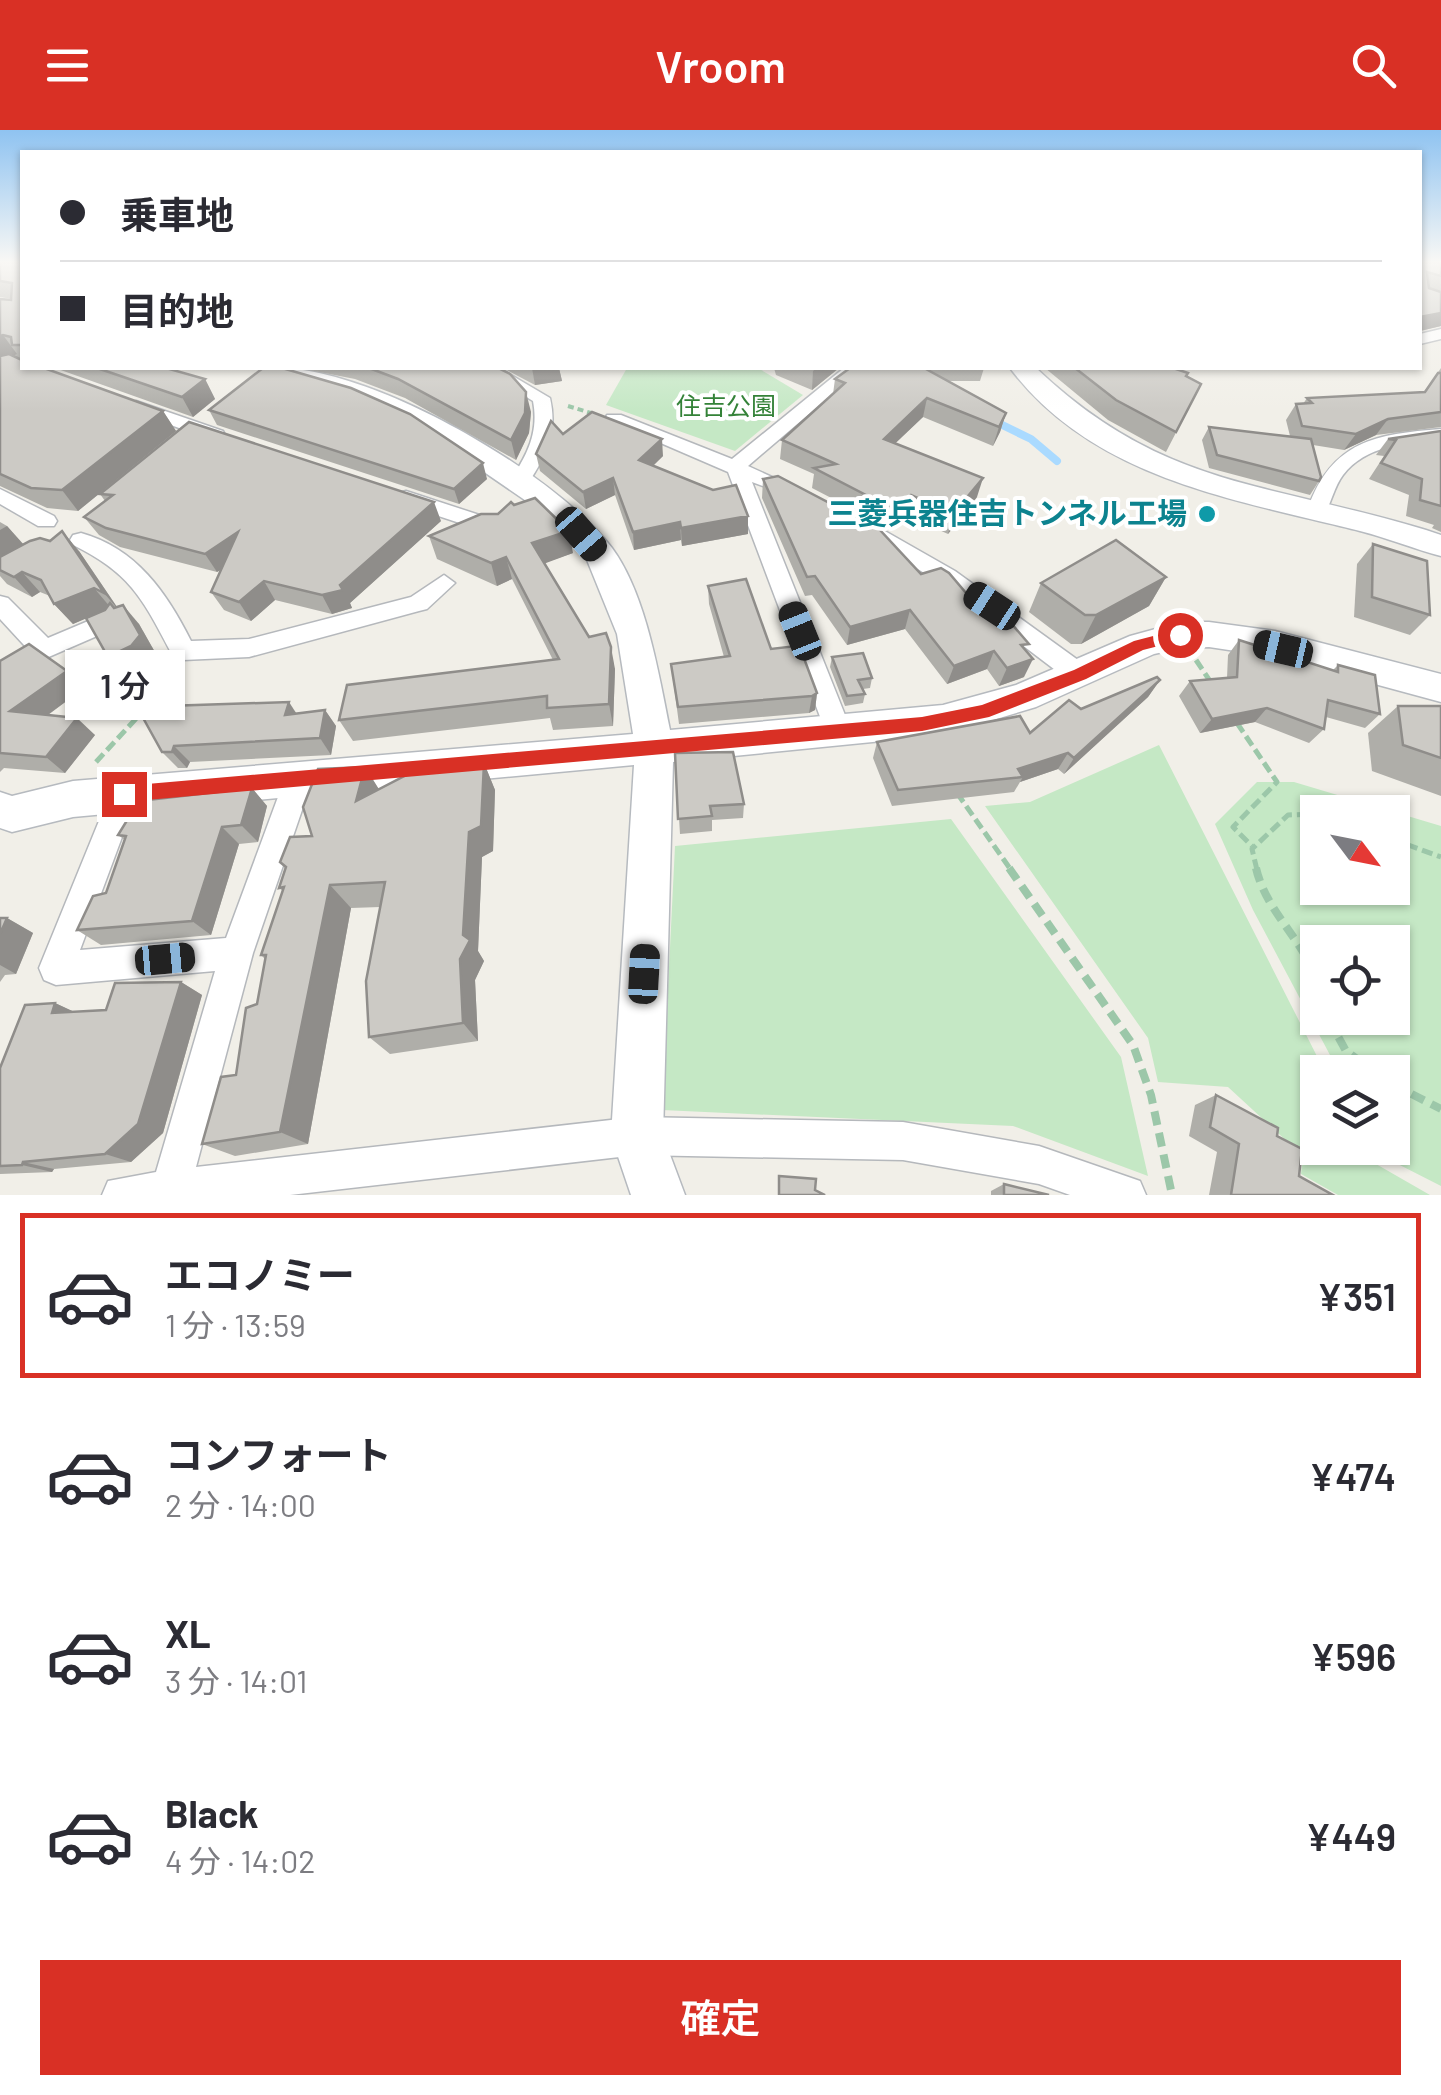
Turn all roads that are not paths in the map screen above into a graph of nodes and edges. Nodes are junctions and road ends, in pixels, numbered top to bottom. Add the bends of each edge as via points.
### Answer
1 (492, 370) edge
2 (852, 370) edge
3 (1024, 370) edge
4 (267, 372) edge
5 (122, 401) edge
6 (614, 419) edge
7 (1441, 434) edge
8 (233, 440) edge
9 (736, 466) junction
10 (520, 481) junction
11 (384, 490) edge
12 (0, 495) edge
13 (814, 500) edge
14 (1318, 508) junction
15 (849, 518) edge
16 (46, 521) dead end
17 (496, 528) edge
18 (76, 533) dead end
19 (1441, 546) edge
20 (444, 584) dead end
21 (0, 604) edge
22 (112, 620) edge
23 (1080, 675) junction
24 (1441, 688) edge
25 (838, 730) junction
26 (654, 747) junction
27 (299, 778) junction
28 (124, 794) junction
29 (4, 815) edge
30 (237, 953) junction
31 (637, 1136) junction
32 (171, 1188) junction
33 (122, 1195) edge
34 (658, 1195) edge
35 (1126, 1195) edge

1 - 10 street via 541,398 548,424
2 - 9 street
3 - 14 street via 1092,426 1185,476 1230,492
4 - 10 street via 367,394 426,420
5 - 8 street
6 - 9 street
7 - 14 street via 1367,445 1349,456 1322,491
9 - 13 street
9 - 25 street
10 - 26 street via 561,511 601,556 634,634
11 - 17 street
12 - 16 street
14 - 19 street
15 - 23 street via 992,606
18 - 20 street via 117,556 158,598 184,651 249,648 419,603
21 - 22 street via 44,650
23 - 24 street via 1139,645 1180,635 1224,636
23 - 25 street via 983,712
25 - 26 street
26 - 27 street
26 - 31 street
27 - 28 street
27 - 30 street
28 - 29 street
28 - 30 street via 56,968
30 - 32 street
31 - 32 street
31 - 34 street
31 - 35 street via 903,1141 1038,1165
32 - 33 street

